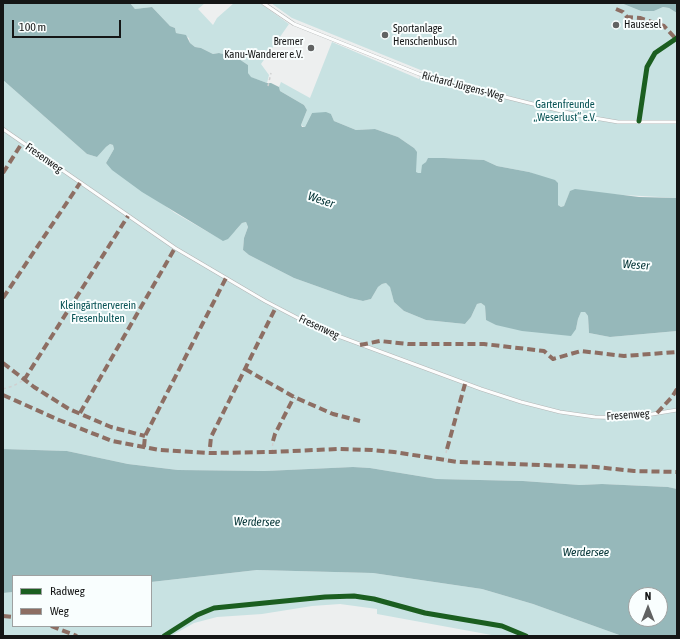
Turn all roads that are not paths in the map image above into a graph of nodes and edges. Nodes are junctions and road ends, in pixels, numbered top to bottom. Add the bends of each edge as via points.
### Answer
1 (263, 3) edge
2 (677, 122) edge
3 (3, 129) edge
4 (677, 410) edge

1 - 2 lane, Richard-Jürgens-Weg via 294,24 419,74 449,83 577,115 618,122
3 - 4 lane, Fresenweg via 175,248 264,301 313,326 481,389 560,412 628,418

